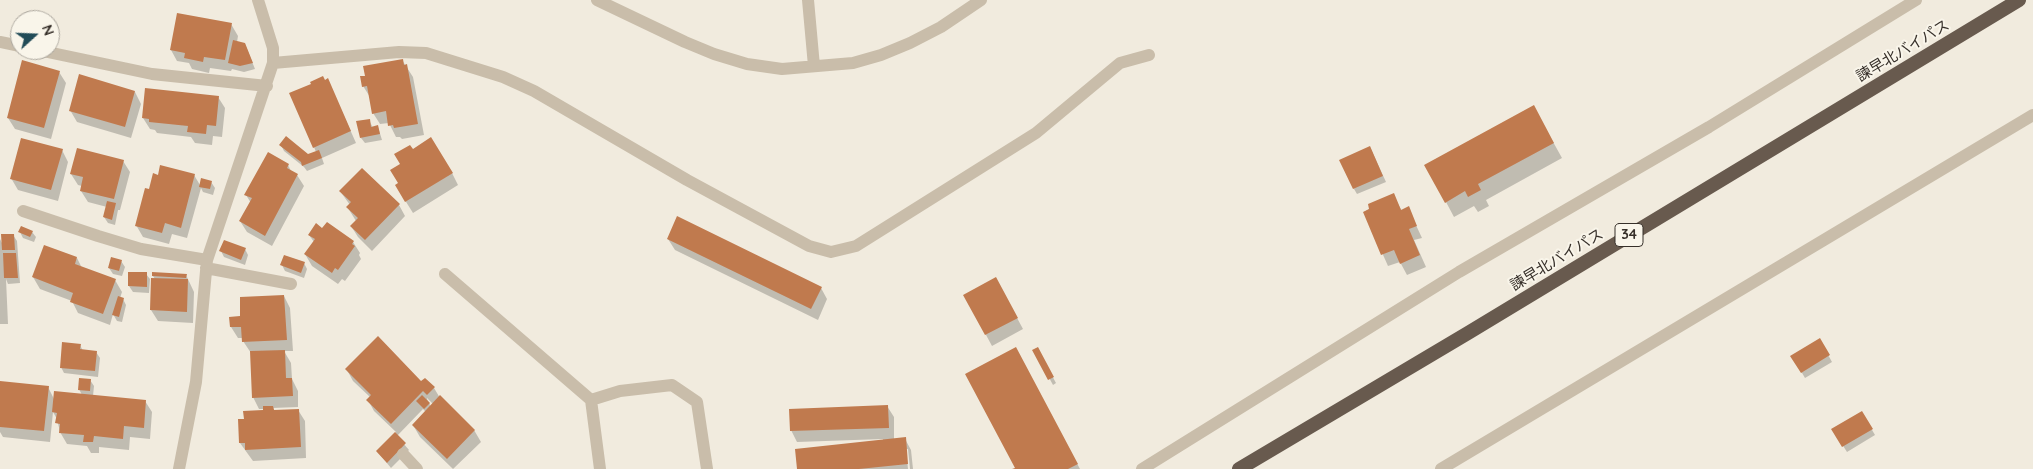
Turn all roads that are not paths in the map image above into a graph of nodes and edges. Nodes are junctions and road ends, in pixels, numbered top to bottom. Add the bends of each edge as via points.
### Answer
1 (258, 0) edge
2 (597, 0) edge
3 (808, 0) edge
4 (981, 0) edge
5 (1916, 0) edge
6 (2019, 0) edge
7 (1901, 4) edge
8 (60, 55) edge
9 (1149, 55) dead end
10 (273, 63) junction
11 (814, 66) junction
12 (267, 86) junction
13 (2033, 114) edge
14 (23, 211) dead end
15 (206, 264) junction
16 (445, 274) dead end
17 (291, 284) dead end
18 (591, 400) junction
19 (403, 454) dead end
20 (179, 469) edge
21 (418, 469) edge
22 (600, 469) edge
23 (708, 469) edge
24 (1142, 469) edge
25 (1238, 469) edge
26 (1440, 469) edge

1 - 10 street via 273,48
2 - 11 street via 714,54 747,64 782,69
3 - 11 street
4 - 11 street via 941,27 881,56 853,63
5 - 7 street
6 - 25 highway, 諫早北バイパス / 34
7 - 24 street via 1709,127 1459,272
8 - 12 street via 152,74
9 - 10 street via 1120,63 1036,133 856,246 831,252 809,246 534,91 503,77 426,53 399,52
10 - 12 street
12 - 15 street
13 - 26 street
14 - 15 street via 141,249
15 - 17 street
15 - 20 street via 196,382
16 - 18 street
18 - 22 street
18 - 23 street via 620,391 672,385 697,402
19 - 21 street

